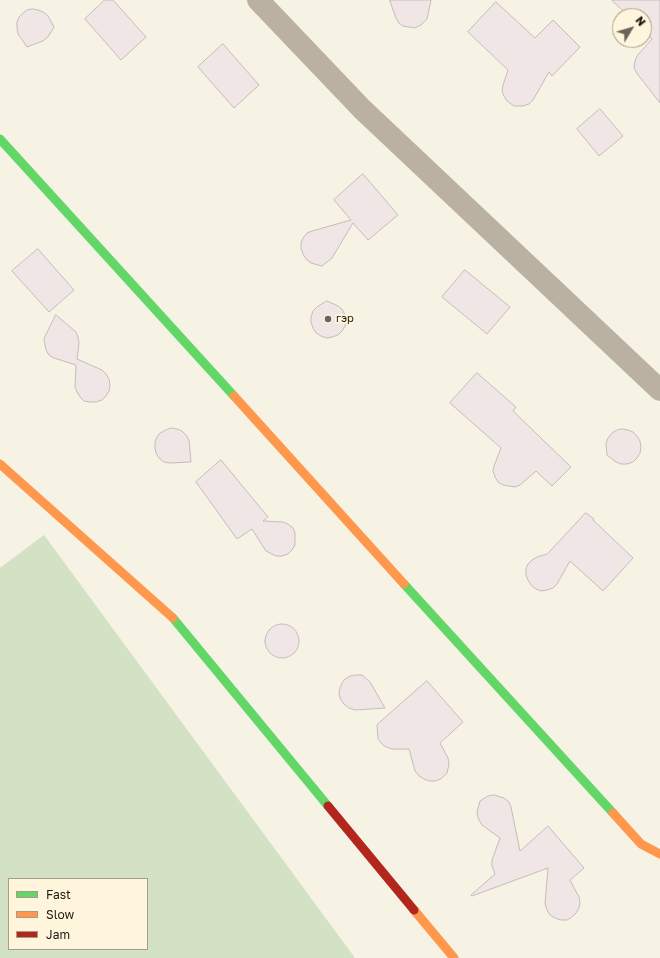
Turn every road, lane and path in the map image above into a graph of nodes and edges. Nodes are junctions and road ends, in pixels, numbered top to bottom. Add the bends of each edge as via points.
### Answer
1 (258, 0) edge
2 (0, 139) edge
3 (660, 390) edge
4 (0, 464) edge
5 (660, 854) edge
6 (454, 958) edge

1 - 3 street via 362,109
2 - 5 street via 641,844
4 - 6 street via 170,616

